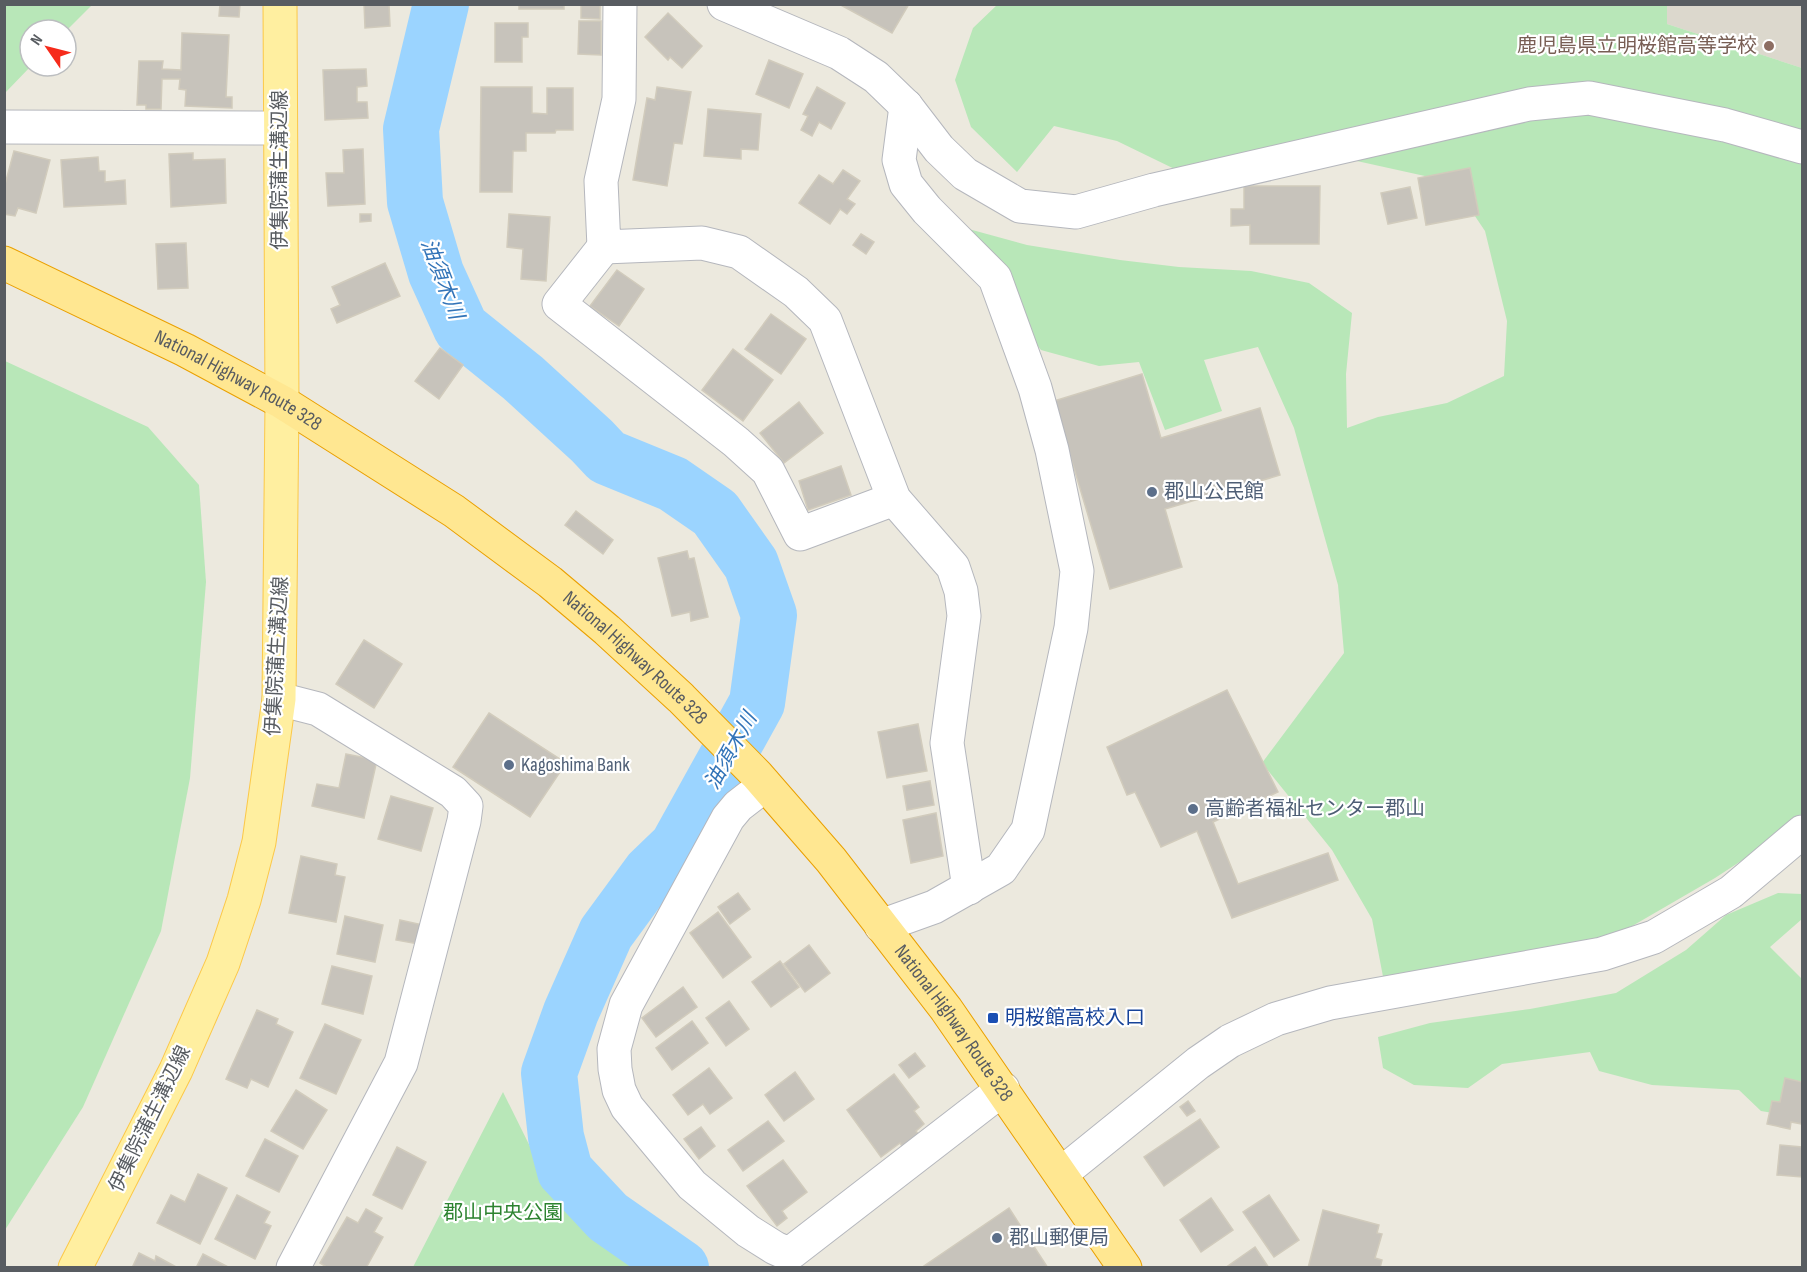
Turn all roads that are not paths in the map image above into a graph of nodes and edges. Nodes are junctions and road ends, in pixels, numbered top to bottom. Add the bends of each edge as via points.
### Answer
1 (280, 4) edge
2 (620, 4) edge
3 (724, 4) edge
4 (906, 106) junction
5 (4, 128) edge
6 (280, 128) junction
7 (1803, 147) edge
8 (604, 247) junction
9 (4, 263) edge
10 (282, 402) junction
11 (894, 499) junction
12 (279, 699) junction
13 (761, 780) junction
14 (1803, 832) edge
15 (969, 888) junction
16 (881, 926) junction
17 (1003, 1089) junction
18 (1062, 1173) junction
19 (75, 1268) edge
20 (293, 1268) edge
21 (1125, 1268) edge

1 - 6 main road, 伊集院蒲生溝辺線
2 - 8 street via 619,99 601,181
3 - 4 street via 839,53 876,77
4 - 7 street via 965,174 1020,207 1076,212 1154,190 1529,104 1589,98 1725,125
4 - 15 street via 899,160 906,184 995,278 1035,388 1077,572 1071,628 1028,830 1001,869
5 - 6 street
6 - 10 main road, 伊集院蒲生溝辺線
8 - 11 street via 702,243 721,247 739,252 796,292 825,320
8 - 11 street via 558,304 768,471 800,534
9 - 10 highway, National Highway Route 328 via 185,350
10 - 12 main road, 伊集院蒲生溝辺線
10 - 13 highway, National Highway Route 328 via 454,512 550,582 681,698
11 - 15 street via 953,567 961,591 964,616 947,743
12 - 19 main road, 伊集院蒲生溝辺線 via 259,842 223,963 176,1070
12 - 20 street via 318,709 453,792 466,806 401,1063
13 - 16 highway, National Highway Route 328 via 831,860
13 - 17 street via 728,818 626,1005 614,1049 619,1090 627,1107 692,1185 748,1231 775,1248 792,1252
14 - 18 street via 1731,892 1654,937 1602,954 1330,1003 1276,1019 1230,1041 1198,1063
15 - 16 street via 934,907
16 - 17 highway, National Highway Route 328
17 - 18 highway, National Highway Route 328
18 - 21 highway, National Highway Route 328

